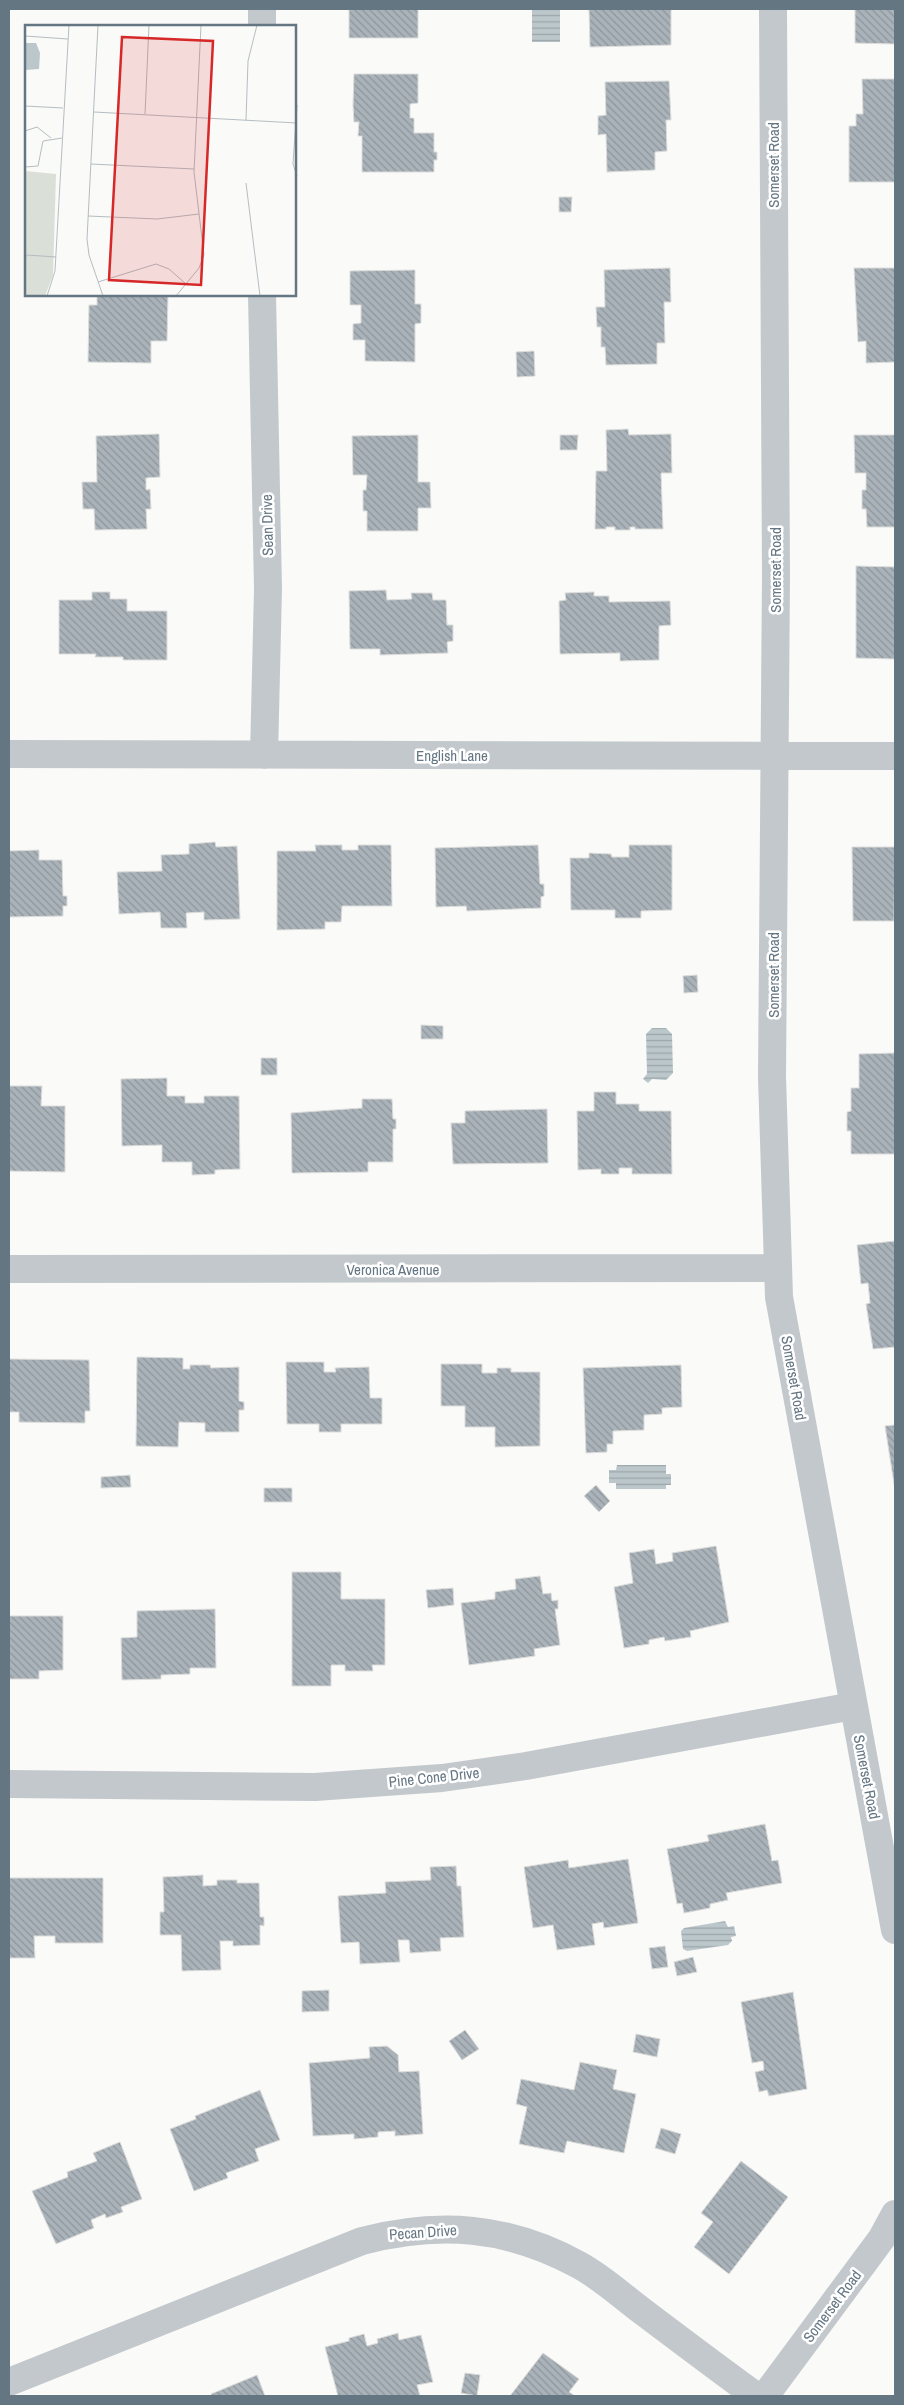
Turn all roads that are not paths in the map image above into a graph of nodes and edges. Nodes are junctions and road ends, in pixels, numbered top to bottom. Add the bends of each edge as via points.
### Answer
1 (262, 9) edge
2 (773, 9) edge
3 (262, 25) edge
4 (262, 296) edge
5 (9, 754) edge
6 (264, 755) junction
7 (775, 756) junction
8 (895, 756) edge
9 (778, 1268) junction
10 (9, 1269) edge
11 (854, 1706) junction
12 (9, 1784) edge
13 (895, 1930) edge
14 (895, 2214) edge
15 (9, 2382) edge
16 (756, 2396) edge
17 (765, 2396) edge

1 - 3 street
2 - 7 street, Somerset Road
4 - 6 street, Sean Drive via 268,589
5 - 6 street, English Lane
6 - 7 street, English Lane
7 - 8 street, English Lane
7 - 9 street, Somerset Road via 772,1077
9 - 10 street, Veronica Avenue
9 - 11 street, Somerset Road via 779,1297
11 - 12 street, Pine Cone Drive via 526,1766 442,1778 315,1787
11 - 13 street, Somerset Road
14 - 17 street, Somerset Road via 882,2238
15 - 16 street, Pecan Drive via 362,2240 397,2232 451,2228 496,2233 530,2243 580,2265

